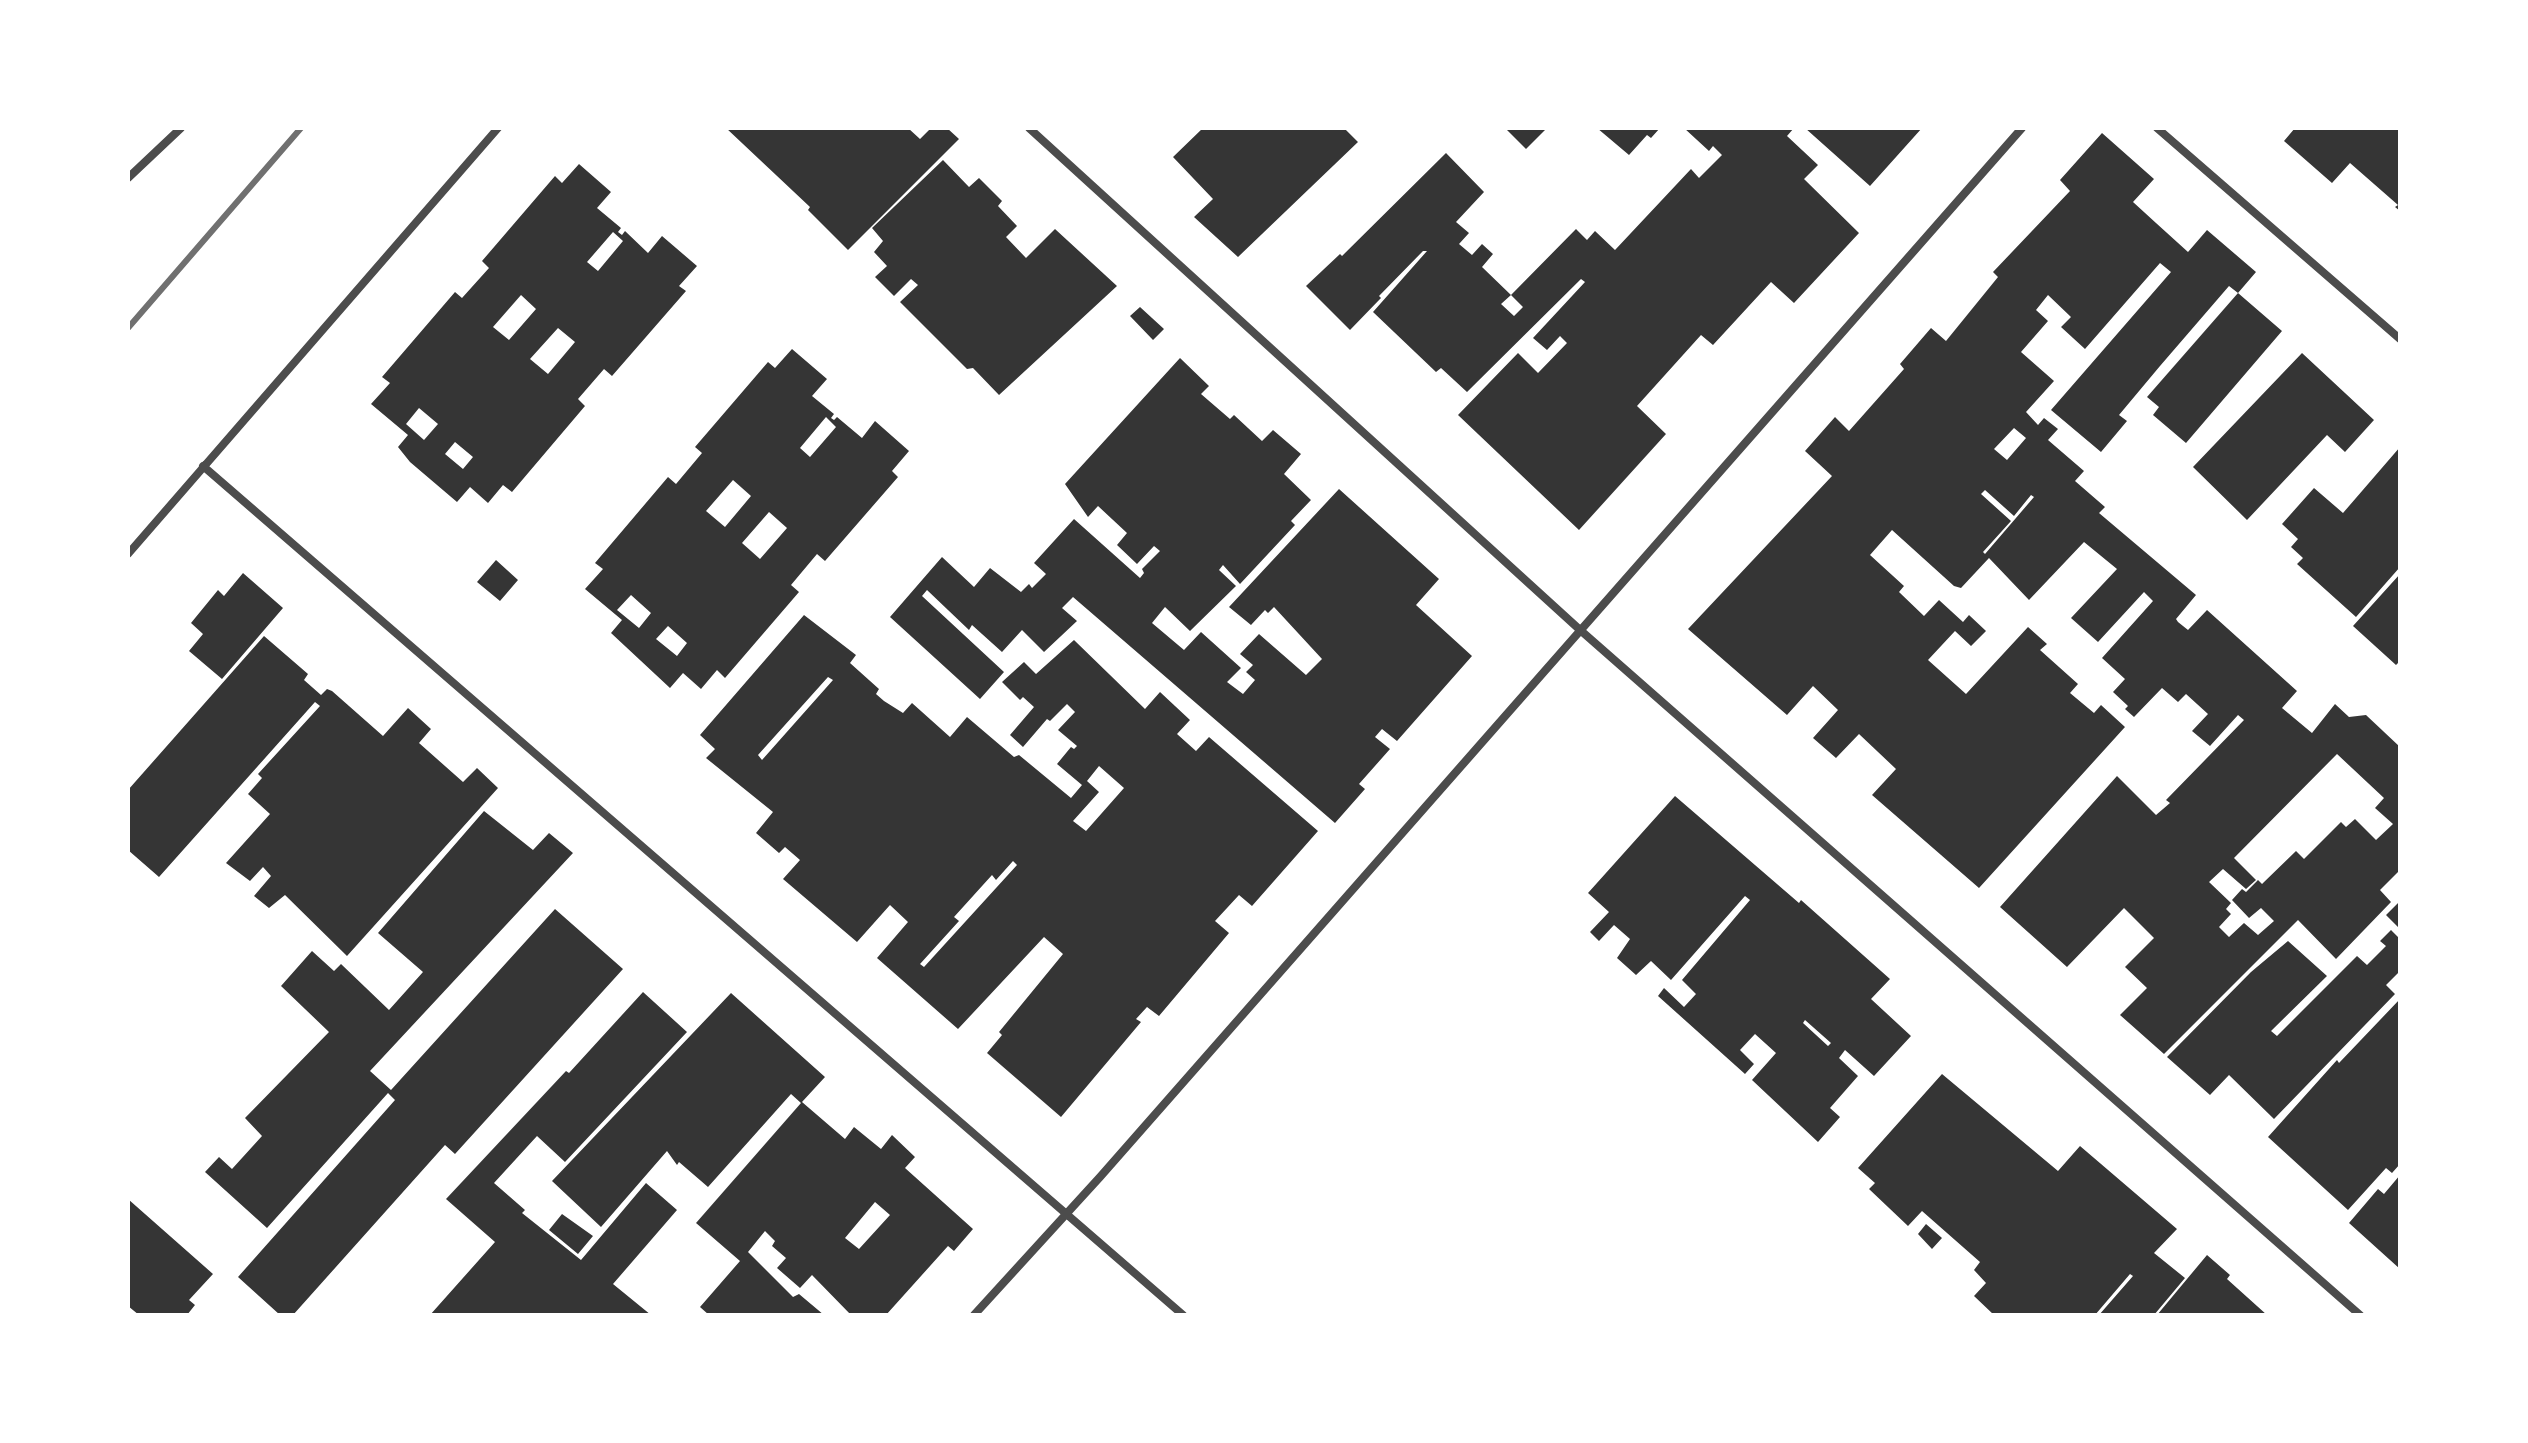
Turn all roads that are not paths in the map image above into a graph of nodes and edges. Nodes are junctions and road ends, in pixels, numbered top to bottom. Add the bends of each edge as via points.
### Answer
1 (181, 128) edge
2 (498, 128) edge
3 (1029, 128) edge
4 (2022, 128) edge
5 (2157, 128) edge
6 (128, 178) edge
7 (2400, 339) edge
8 (203, 466) junction
9 (128, 554) edge
10 (1579, 629) junction
11 (1065, 1213) junction
12 (974, 1315) edge
13 (1183, 1315) edge
14 (2360, 1315) edge

1 - 6 street
2 - 8 street
3 - 10 street
4 - 10 street
5 - 7 street
8 - 9 street
8 - 11 street
10 - 11 street
10 - 14 street
11 - 12 street
11 - 13 street

